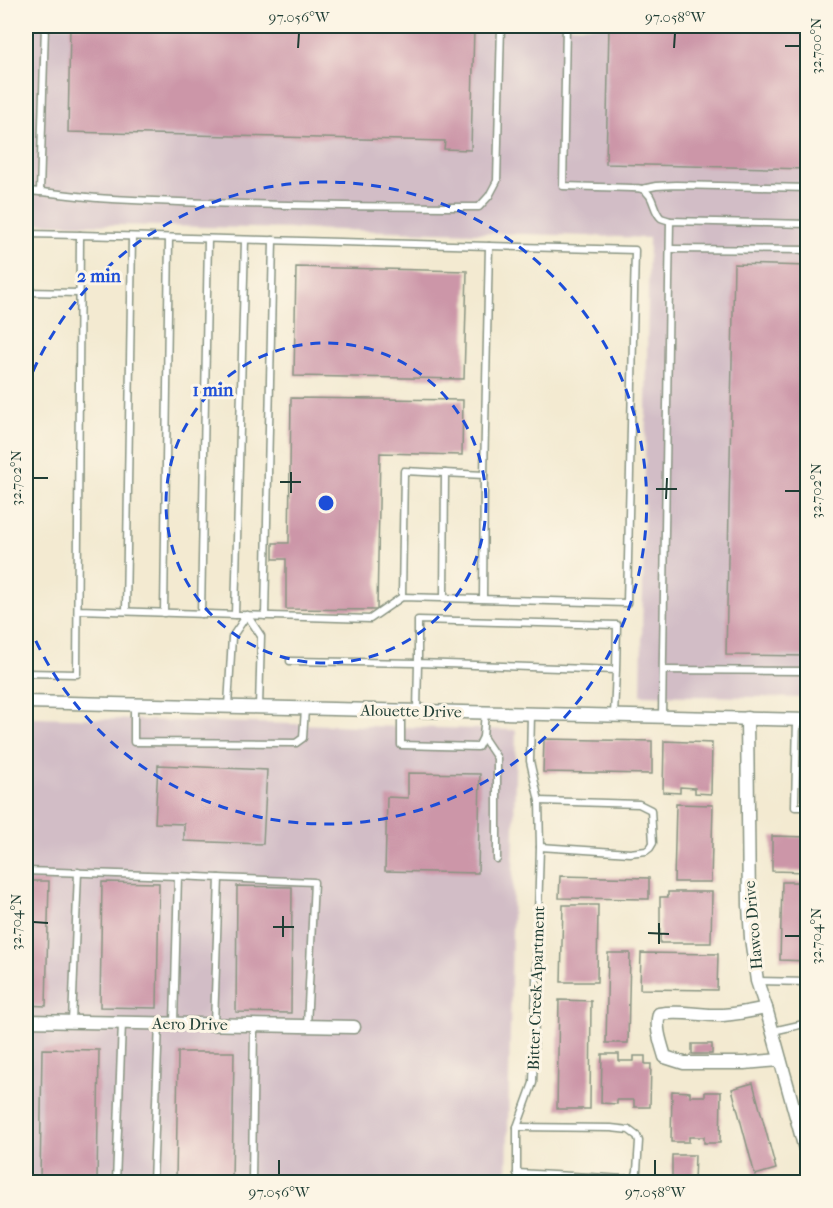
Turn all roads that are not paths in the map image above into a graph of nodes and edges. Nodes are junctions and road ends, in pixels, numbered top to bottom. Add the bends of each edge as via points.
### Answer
1 (45, 26) edge
2 (501, 26) edge
3 (566, 26) edge
4 (807, 188) edge
5 (642, 189) junction
6 (26, 191) edge
7 (40, 192) junction
8 (670, 221) junction
9 (807, 224) edge
10 (26, 234) edge
11 (80, 235) junction
12 (132, 237) junction
13 (169, 238) junction
14 (208, 239) junction
15 (245, 240) junction
16 (273, 240) junction
17 (489, 246) junction
18 (670, 249) junction
19 (807, 250) edge
20 (26, 292) edge
21 (80, 293) junction
22 (445, 473) junction
23 (484, 475) junction
24 (402, 597) junction
25 (444, 598) junction
26 (483, 599) junction
27 (78, 610) junction
28 (126, 611) junction
29 (164, 613) junction
30 (201, 614) junction
31 (235, 615) junction
32 (247, 615) junction
33 (265, 616) junction
34 (290, 661) dead end
35 (418, 663) junction
36 (616, 670) junction
37 (663, 670) junction
38 (807, 671) edge
39 (26, 673) edge
40 (26, 702) edge
41 (134, 704) junction
42 (228, 706) junction
43 (259, 707) junction
44 (305, 708) junction
45 (401, 710) junction
46 (417, 711) junction
47 (485, 712) junction
48 (531, 713) junction
49 (614, 715) junction
50 (662, 716) junction
51 (747, 718) junction
52 (802, 720) edge
53 (483, 738) junction
54 (539, 801) junction
55 (807, 807) edge
56 (540, 847) junction
57 (497, 859) dead end
58 (26, 871) edge
59 (78, 873) junction
60 (178, 876) junction
61 (219, 878) junction
62 (757, 981) junction
63 (807, 982) edge
64 (766, 1008) junction
65 (26, 1021) edge
66 (72, 1022) junction
67 (122, 1023) junction
68 (159, 1023) junction
69 (174, 1023) junction
70 (807, 1023) edge
71 (214, 1024) junction
72 (255, 1025) junction
73 (308, 1026) junction
74 (354, 1027) dead end
75 (773, 1031) junction
76 (780, 1060) junction
77 (517, 1127) junction
78 (807, 1160) edge
79 (518, 1173) junction
80 (116, 1182) edge
81 (153, 1182) edge
82 (252, 1182) edge
83 (520, 1182) edge

1 - 7 lane
2 - 7 lane via 497,181 478,207 121,199
3 - 5 lane via 563,186
4 - 5 lane via 676,185
5 - 8 lane via 662,219
6 - 7 lane
8 - 9 lane
8 - 18 lane
10 - 11 lane
11 - 12 lane
11 - 21 lane
12 - 13 lane
12 - 28 lane
13 - 14 lane
13 - 29 lane
14 - 15 lane
14 - 30 lane
15 - 16 lane
15 - 31 lane
16 - 17 lane
16 - 33 lane
17 - 23 lane
17 - 26 lane via 635,250 627,603
18 - 19 lane
18 - 37 lane
20 - 21 lane
21 - 27 lane
22 - 23 lane
22 - 24 lane via 404,471
22 - 25 lane
23 - 26 lane
24 - 25 lane
24 - 33 lane via 370,620
25 - 26 lane
27 - 28 lane
27 - 39 lane via 77,674
28 - 29 lane
29 - 30 lane
30 - 31 lane
31 - 32 lane
32 - 33 lane
32 - 42 lane via 232,637
32 - 43 lane via 261,636
34 - 35 lane
35 - 36 lane
35 - 36 lane via 418,620 617,625
35 - 46 lane
36 - 49 lane
37 - 38 lane
37 - 50 lane
40 - 41 street, Alouette Drive
41 - 42 street, Alouette Drive
41 - 44 lane via 134,742 296,743 303,738
42 - 43 street, Alouette Drive
43 - 44 street, Alouette Drive
44 - 45 street, Alouette Drive
45 - 46 street, Alouette Drive
45 - 53 lane via 400,745 478,747
46 - 47 street, Alouette Drive
47 - 48 street, Alouette Drive
47 - 53 lane
48 - 49 street, Alouette Drive
48 - 54 lane, Bitter Creek Apartment via 530,761
49 - 50 street, Alouette Drive
50 - 51 street, Alouette Drive
51 - 52 street, Alouette Drive
51 - 62 street, Hawco Drive via 749,905
52 - 55 lane, Alouette Drive via 795,807
53 - 57 lane via 496,758
54 - 56 lane, Bitter Creek Apartment
54 - 56 lane via 639,804 651,810 653,828 653,843 646,851
56 - 77 lane, Bitter Creek Apartment via 533,1083
58 - 59 lane
59 - 60 lane
59 - 66 lane
60 - 61 lane
60 - 69 lane
61 - 71 lane
61 - 73 lane via 314,882
62 - 63 lane
62 - 64 street, Hawco Drive
64 - 75 street, Hawco Drive
64 - 76 street via 721,1015 659,1014 659,1037 665,1057 684,1063
65 - 66 street, Aero Drive
66 - 67 street, Aero Drive
67 - 68 street, Aero Drive
67 - 80 lane
68 - 69 street, Aero Drive
68 - 81 lane
69 - 71 street, Aero Drive
70 - 75 lane
71 - 72 street, Aero Drive
72 - 73 street, Aero Drive
72 - 82 lane
73 - 74 street, Aero Drive
75 - 76 street, Hawco Drive
76 - 78 street, Hawco Drive
77 - 79 lane, Bitter Creek Apartment
77 - 79 lane via 629,1130 639,1141 638,1171 634,1178
79 - 83 lane, Bitter Creek Apartment

